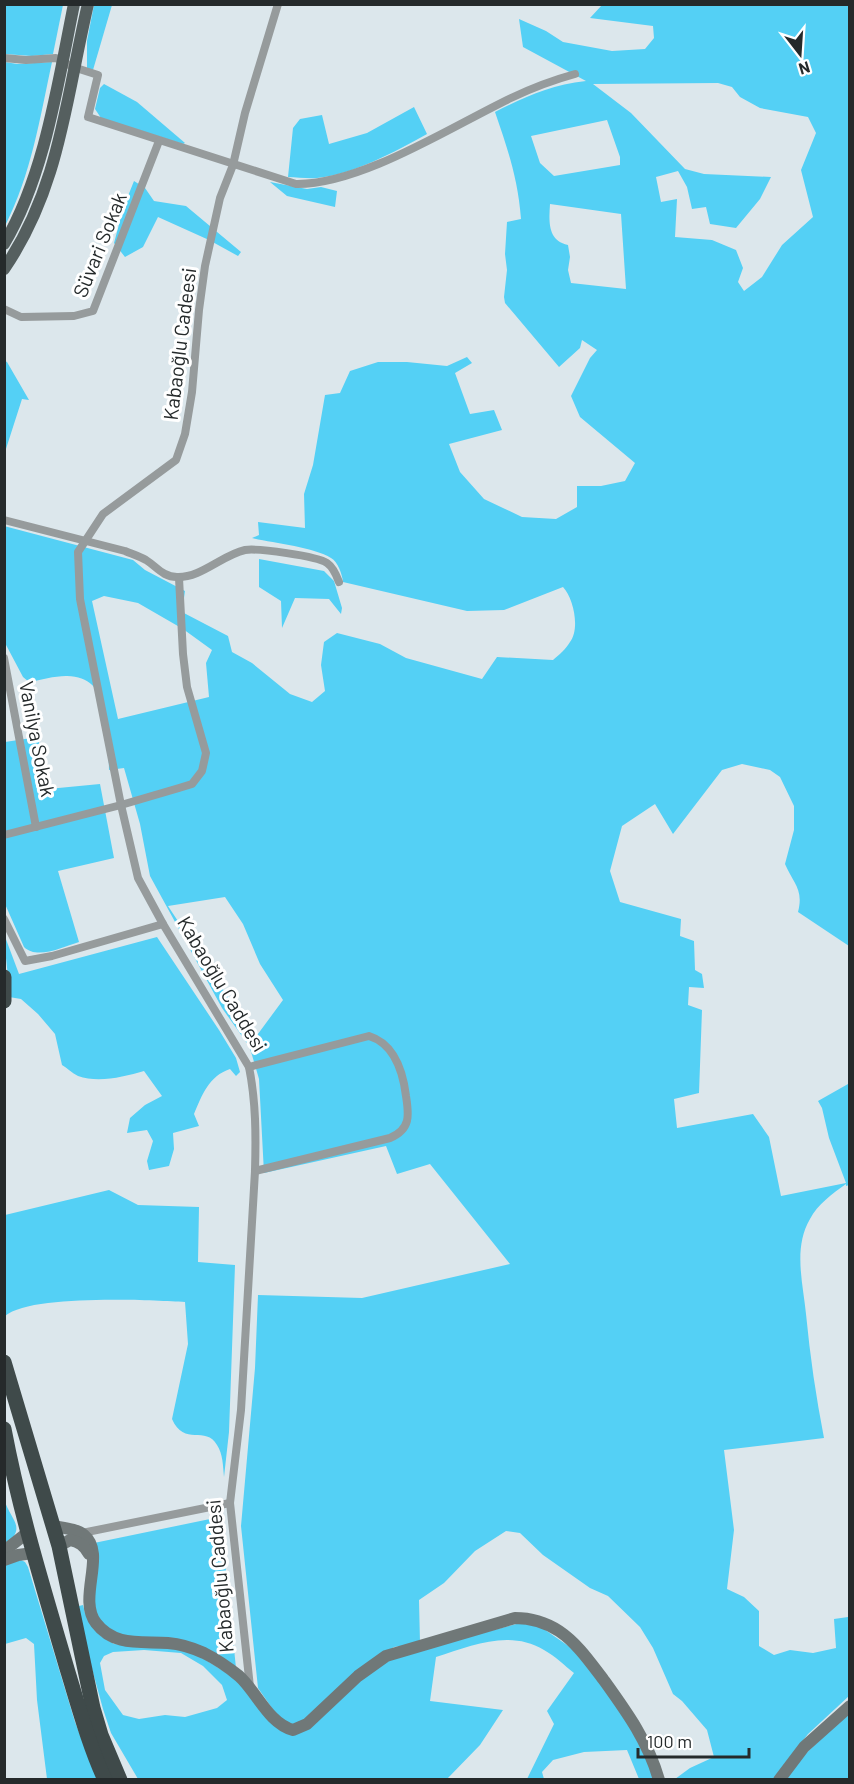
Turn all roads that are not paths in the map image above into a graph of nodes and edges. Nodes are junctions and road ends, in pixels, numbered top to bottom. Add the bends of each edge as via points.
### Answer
1 (74, 4) edge
2 (87, 4) edge
3 (278, 4) edge
4 (4, 58) edge
5 (68, 64) junction
6 (575, 74) dead end
7 (159, 141) junction
8 (233, 165) junction
9 (4, 244) edge
10 (4, 269) edge
11 (4, 309) edge
12 (4, 520) edge
13 (85, 541) junction
14 (179, 578) junction
15 (339, 582) dead end
16 (4, 658) edge
17 (121, 805) junction
18 (36, 827) junction
19 (4, 835) edge
20 (4, 919) edge
21 (163, 924) junction
22 (4, 977) edge
23 (4, 1001) edge
24 (249, 1067) junction
25 (255, 1171) junction
26 (4, 1362) edge
27 (4, 1429) edge
28 (230, 1503) junction
29 (53, 1526) junction
30 (27, 1533) junction
31 (82, 1533) junction
32 (59, 1546) junction
33 (4, 1551) edge
34 (33, 1553) junction
35 (4, 1560) edge
36 (92, 1563) junction
37 (250, 1687) junction
38 (849, 1706) edge
39 (105, 1779) edge
40 (120, 1779) edge
41 (659, 1779) edge
42 (779, 1779) edge

1 - 5 main road
2 - 5 main road
3 - 8 street
4 - 5 street via 52,58
5 - 7 street via 98,75 88,117
5 - 9 main road via 38,166 21,213
5 - 10 main road via 59,143 41,201 24,239
6 - 8 street via 512,97 386,160 332,179 296,184
7 - 8 street
7 - 11 street, Süvari Sokak via 93,311 74,316 21,317
8 - 13 street, Kabaoğlu Cadeesi via 220,198 205,267 192,392 176,460 103,514
12 - 13 street
13 - 14 street via 140,556 168,576
13 - 17 street, Kabaoğlu Cadeesi via 78,552 80,599
14 - 15 street via 245,550 261,549 324,561
14 - 17 street via 187,687 206,753 202,771 192,784
16 - 18 street, Vanilya Sokak
17 - 18 street
17 - 21 street, Kabaoğlu Caddesi via 138,878
18 - 19 street
20 - 21 street via 25,961
21 - 24 street, Kabaoğlu Caddesi
22 - 23 highway
24 - 25 street, Kabaoğlu Caddesi via 254,1091
24 - 25 street via 369,1036 377,1038 400,1066 409,1115 399,1134 390,1138
25 - 28 street, Kabaoğlu Caddesi via 241,1410
26 - 29 highway
27 - 30 highway
28 - 31 street
28 - 37 street, Kabaoğlu Caddesi
29 - 30 highway via 36,1526
29 - 31 street
29 - 32 highway
30 - 33 street
30 - 34 highway
31 - 36 street via 91,1547
32 - 34 highway via 49,1554
32 - 36 street via 64,1541 78,1542 85,1546
32 - 40 highway via 93,1708
34 - 35 street
34 - 39 highway via 81,1718
36 - 37 street via 89,1609 104,1631 129,1642 171,1644 202,1653
37 - 41 street via 277,1722 293,1730 307,1724 386,1656 502,1621 525,1618 559,1631 585,1656 637,1727
38 - 42 street via 804,1747

